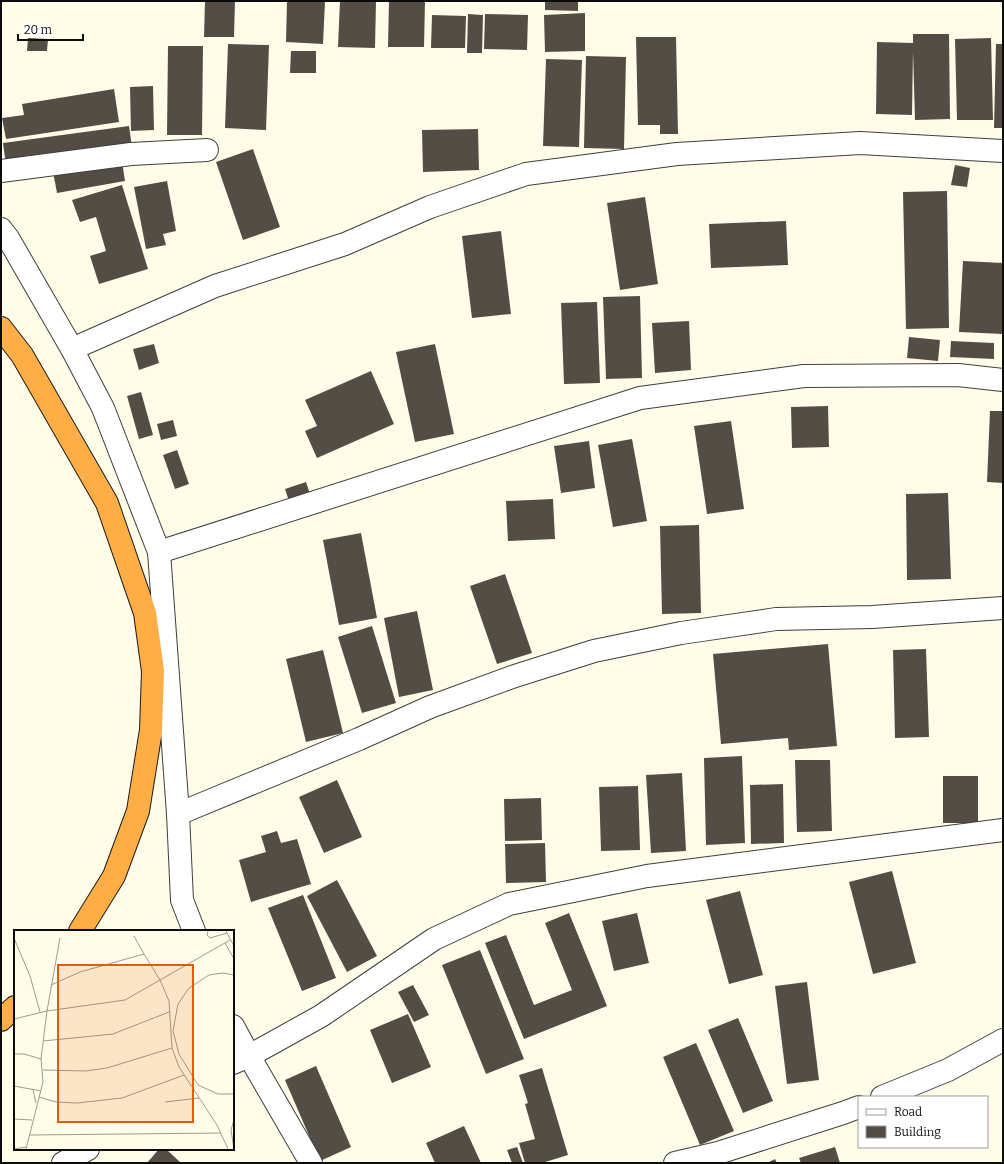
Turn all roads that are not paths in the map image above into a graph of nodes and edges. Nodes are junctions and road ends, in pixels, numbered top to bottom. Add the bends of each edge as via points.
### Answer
1 (207, 150) dead end
2 (1003, 151) edge
3 (1, 171) edge
4 (1, 229) edge
5 (1, 328) edge
6 (72, 349) junction
7 (1003, 380) edge
8 (159, 552) junction
9 (1003, 608) edge
10 (178, 814) junction
11 (1003, 830) edge
12 (81, 930) edge
13 (194, 930) edge
14 (14, 1009) edge
15 (1, 1020) edge
16 (234, 1030) edge
17 (1003, 1040) edge
18 (241, 1059) edge
19 (884, 1096) edge
20 (858, 1107) edge
21 (86, 1150) edge
22 (63, 1163) edge
23 (311, 1163) edge
24 (676, 1163) edge

1 - 3 street via 131,154
2 - 6 street via 860,143 677,154 526,174 430,207 345,244 215,286
4 - 6 street
5 - 12 highway via 22,355 107,503 145,613 153,671 151,730 138,811 114,876
6 - 8 street via 104,408
7 - 8 street via 958,375 804,376 640,398
8 - 10 street
9 - 10 street via 872,617 776,619 681,633 594,651 430,707
10 - 13 street via 182,900
11 - 18 street via 647,876 509,904 434,939 322,1016
14 - 15 highway
16 - 18 street
17 - 19 street via 948,1070
18 - 23 street
20 - 24 street via 718,1153
21 - 22 street

